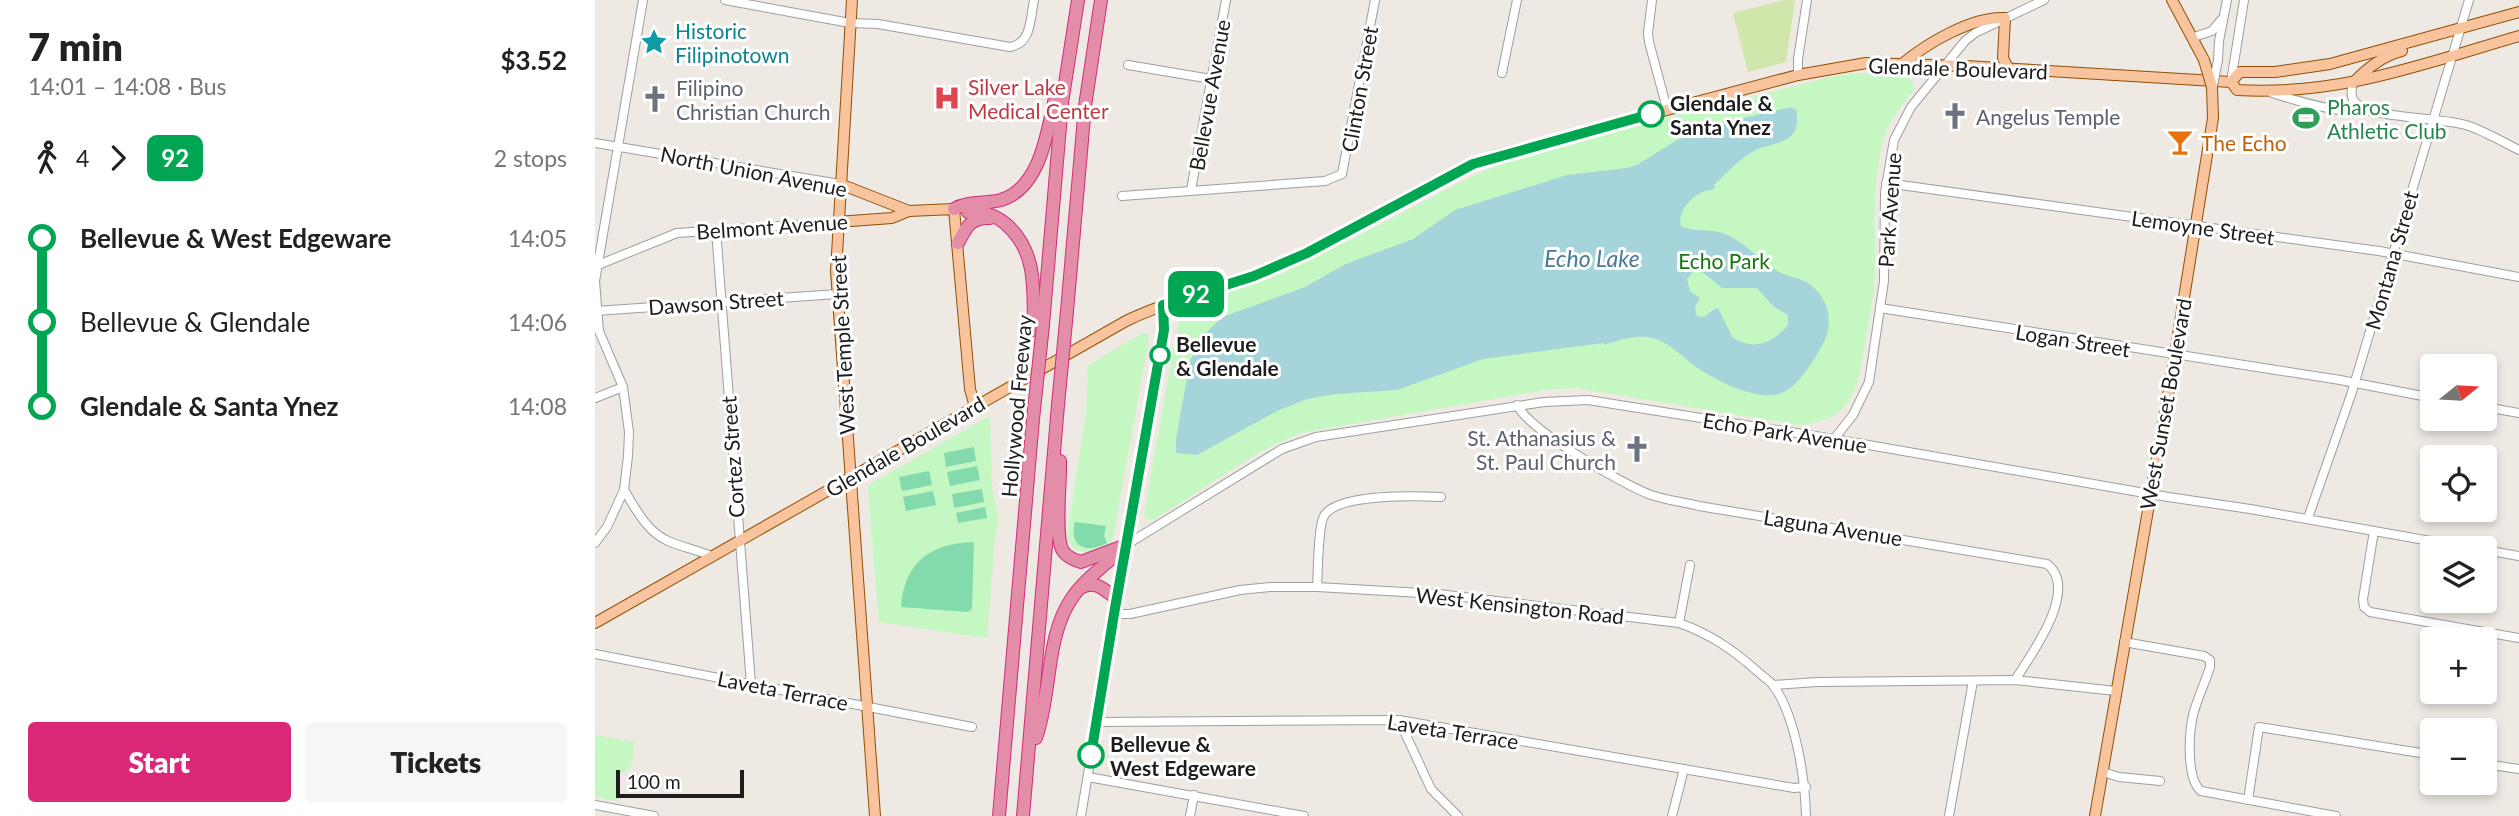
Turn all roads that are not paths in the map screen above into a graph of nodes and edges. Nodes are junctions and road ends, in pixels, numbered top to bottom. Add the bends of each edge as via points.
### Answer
1 (643, 0) edge
2 (725, 0) edge
3 (852, 0) edge
4 (1034, 0) edge
5 (1078, 0) edge
6 (1101, 0) edge
7 (1226, 0) edge
8 (1375, 0) edge
9 (1517, 0) edge
10 (1652, 0) edge
11 (1807, 0) edge
12 (2044, 0) edge
13 (2172, 0) edge
14 (2227, 0) edge
15 (2244, 0) edge
16 (2469, 0) edge
17 (2519, 12) edge
18 (2224, 15) junction
19 (2005, 18) junction
20 (850, 23) junction
21 (2458, 32) junction
22 (2519, 36) edge
23 (2194, 37) junction
24 (1071, 38) junction
25 (2451, 56) junction
26 (1902, 64) junction
27 (1128, 65) dead end
28 (1946, 65) junction
29 (2008, 68) junction
30 (1502, 73) dead end
31 (1798, 75) junction
32 (1211, 79) junction
33 (2231, 82) junction
34 (2353, 83) junction
35 (2212, 88) junction
36 (2270, 92) junction
37 (1667, 109) junction
38 (2371, 110) junction
39 (2432, 120) junction
40 (595, 143) edge
41 (619, 147) junction
42 (2519, 150) edge
43 (1886, 183) junction
44 (840, 184) junction
45 (1191, 190) junction
46 (1122, 196) dead end
47 (954, 209) junction
48 (909, 211) junction
49 (837, 222) junction
50 (2195, 225) junction
51 (716, 230) junction
52 (1013, 231) junction
53 (958, 243) junction
54 (2392, 253) junction
55 (597, 265) edge
56 (2519, 277) edge
57 (837, 293) junction
58 (721, 302) junction
59 (1163, 305) junction
60 (1880, 308) junction
61 (596, 311) edge
62 (1038, 327) junction
63 (2175, 356) junction
64 (2355, 383) junction
65 (623, 387) junction
66 (2420, 396) edge
67 (595, 398) edge
68 (1058, 405) junction
69 (1517, 405) junction
70 (975, 407) junction
71 (2497, 409) edge
72 (2519, 413) edge
73 (1834, 439) junction
74 (850, 478) junction
75 (624, 490) junction
76 (2150, 494) junction
77 (1441, 497) dead end
78 (2308, 518) junction
79 (2374, 531) junction
80 (2420, 539) edge
81 (738, 540) junction
82 (595, 543) edge
83 (1126, 545) junction
84 (2497, 552) edge
85 (711, 556) junction
86 (2519, 556) edge
87 (1690, 565) dead end
88 (1317, 587) junction
89 (1078, 589) junction
90 (1116, 598) junction
91 (1114, 614) junction
92 (595, 623) edge
93 (1679, 623) junction
94 (2519, 638) edge
95 (2124, 642) junction
96 (595, 654) edge
97 (2015, 680) junction
98 (1973, 681) junction
99 (751, 684) junction
100 (1773, 685) junction
101 (2116, 691) junction
102 (868, 707) junction
103 (1399, 720) junction
104 (1096, 722) junction
105 (972, 727) dead end
106 (2420, 753) edge
107 (1029, 755) junction
108 (2497, 766) edge
109 (1684, 769) junction
110 (2519, 769) edge
111 (2102, 772) junction
112 (1088, 777) junction
113 (2160, 781) dead end
114 (1806, 787) junction
115 (1194, 795) junction
116 (2248, 800) junction
117 (595, 805) edge
118 (654, 816) edge
119 (875, 816) edge
120 (999, 816) edge
121 (1023, 816) edge
122 (1081, 816) edge
123 (1190, 816) edge
124 (1304, 816) edge
125 (1458, 816) edge
126 (1672, 816) edge
127 (1806, 816) edge
128 (1949, 816) edge
129 (2095, 816) edge
130 (2336, 816) edge

1 - 41 street
2 - 20 street
3 - 20 main road, West Temple Street
4 - 20 street via 1026,40 1010,47
5 - 24 highway, Hollywood Freeway
6 - 68 highway, Hollywood Freeway, bridge via 1082,131
7 - 32 street, Bellevue Avenue
8 - 45 street, Clinton Street via 1346,162 1339,176 1325,181
9 - 30 street
10 - 37 street via 1649,42
11 - 31 street
12 - 19 street, Park Avenue
13 - 23 main road, West Sunset Boulevard
14 - 18 street
15 - 33 street
16 - 21 street, Montana Street
17 - 21 main road, Glendale Boulevard
18 - 23 street via 2213,31
18 - 35 street, bridge
19 - 26 main road via 1986,19 1934,40
19 - 28 street, Park Avenue via 1975,33
19 - 29 main road via 2003,58
20 - 44 main road, West Temple Street
21 - 25 street, Montana Street
21 - 33 main road, Glendale Boulevard via 2330,64 2240,72
21 - 34 main road via 2392,53
22 - 25 main road, Glendale Boulevard
23 - 35 main road, West Sunset Boulevard, bridge
24 - 47 highway via 1032,177 1011,196
24 - 62 highway, Hollywood Freeway
25 - 34 main road, Glendale Boulevard
25 - 39 street, Montana Street
26 - 28 main road, Glendale Boulevard
26 - 31 main road, Glendale Boulevard via 1866,63
27 - 32 street
28 - 29 main road, Glendale Boulevard
28 - 43 street, Park Avenue via 1900,125
29 - 33 main road, Glendale Boulevard
31 - 37 main road, Glendale Boulevard
32 - 45 street, Bellevue Avenue
33 - 36 main road, Glendale Boulevard via 2237,90
34 - 36 main road, Glendale Boulevard
34 - 38 street via 2353,99
35 - 50 main road, West Sunset Boulevard via 2213,118
36 - 38 street via 2297,101
37 - 59 main road, Glendale Boulevard via 1473,164 1307,253 1254,276
38 - 39 street
39 - 42 street via 2469,126
39 - 54 street, Montana Street
40 - 41 street, North Union Avenue
41 - 44 street, North Union Avenue
41 - 55 street
43 - 50 street, Lemoyne Street
43 - 60 street, Park Avenue
44 - 48 main road, North Union Avenue
44 - 49 main road, West Temple Street
45 - 46 street
47 - 48 main road, Belmont Avenue
47 - 52 highway via 988,213
47 - 53 main road
48 - 49 main road, Belmont Avenue via 892,218
49 - 51 street, Belmont Avenue
49 - 57 main road, West Temple Street
50 - 54 street, Lemoyne Street
50 - 63 main road, West Sunset Boulevard
51 - 55 street, Belmont Avenue via 677,233
51 - 58 street, Cortez Street
52 - 53 highway via 997,220 981,218 968,224
52 - 62 highway via 1033,270
53 - 70 main road
54 - 56 street, Lemoyne Street
54 - 64 street, Montana Street
55 - 61 street
57 - 58 street, Dawson Street
57 - 74 main road, West Temple Street
58 - 61 street, Dawson Street
58 - 81 street, Cortez Street
59 - 70 main road, Glendale Boulevard via 1126,321
59 - 83 main road via 1164,330
60 - 63 street, Logan Street
60 - 73 street, Park Avenue via 1869,382 1853,415
61 - 65 street via 599,331
62 - 120 highway, Hollywood Freeway, bridge
63 - 64 street, Logan Street
63 - 76 main road, West Sunset Boulevard
64 - 66 street, Logan Street
64 - 78 street, Montana Street
65 - 67 street
65 - 75 street via 629,432
68 - 83 highway via 1059,537 1063,551 1081,562
68 - 107 highway, Hollywood Freeway
69 - 73 street, Echo Park Avenue via 1588,400
69 - 83 street, Echo Park Avenue via 1304,440
69 - 97 street, Laguna Avenue via 1538,428 1620,481 1652,495 2047,564 2058,583 2056,606
70 - 74 main road, Glendale Boulevard
71 - 72 street
73 - 76 street, Echo Park Avenue
74 - 81 main road, Glendale Boulevard
74 - 102 main road, West Temple Street
75 - 82 street
75 - 85 street via 658,534
76 - 78 street, Echo Park Avenue
76 - 95 main road, West Sunset Boulevard
77 - 88 street via 1391,495 1332,508 1323,518
78 - 79 street, Echo Park Avenue
79 - 80 street, Echo Park Avenue
79 - 94 street via 2363,599 2370,612
81 - 85 main road, Glendale Boulevard
81 - 99 street, Cortez Street
83 - 89 highway
83 - 90 street
84 - 86 street
85 - 92 main road, Glendale Boulevard
87 - 93 street
88 - 91 street, West Kensington Road via 1250,589
88 - 93 street, West Kensington Road via 1439,594
89 - 90 highway via 1093,584
89 - 107 highway via 1059,621 1044,715
90 - 91 street
91 - 104 street
93 - 100 street, West Kensington Road via 1730,647
95 - 101 main road, West Sunset Boulevard
95 - 116 street via 2210,660 2193,716 2192,778 2201,791
96 - 99 street, Laveta Terrace
97 - 98 street
97 - 101 street
98 - 100 street
98 - 128 street
99 - 102 street, Laveta Terrace
100 - 114 street, West Kensington Road via 1789,719
101 - 111 main road, West Sunset Boulevard
102 - 105 street, Laveta Terrace
102 - 119 main road, West Temple Street
103 - 104 street, Laveta Terrace
103 - 109 street, Laveta Terrace
103 - 125 street via 1431,789
104 - 112 street
106 - 116 street via 2259,727
107 - 121 highway, Hollywood Freeway
108 - 110 street
109 - 114 street, Laveta Terrace
109 - 126 street
111 - 113 street
111 - 129 main road, West Sunset Boulevard
112 - 115 street
112 - 122 street
114 - 127 street, West Kensington Road
115 - 123 street
115 - 124 street
116 - 130 street
117 - 118 street

